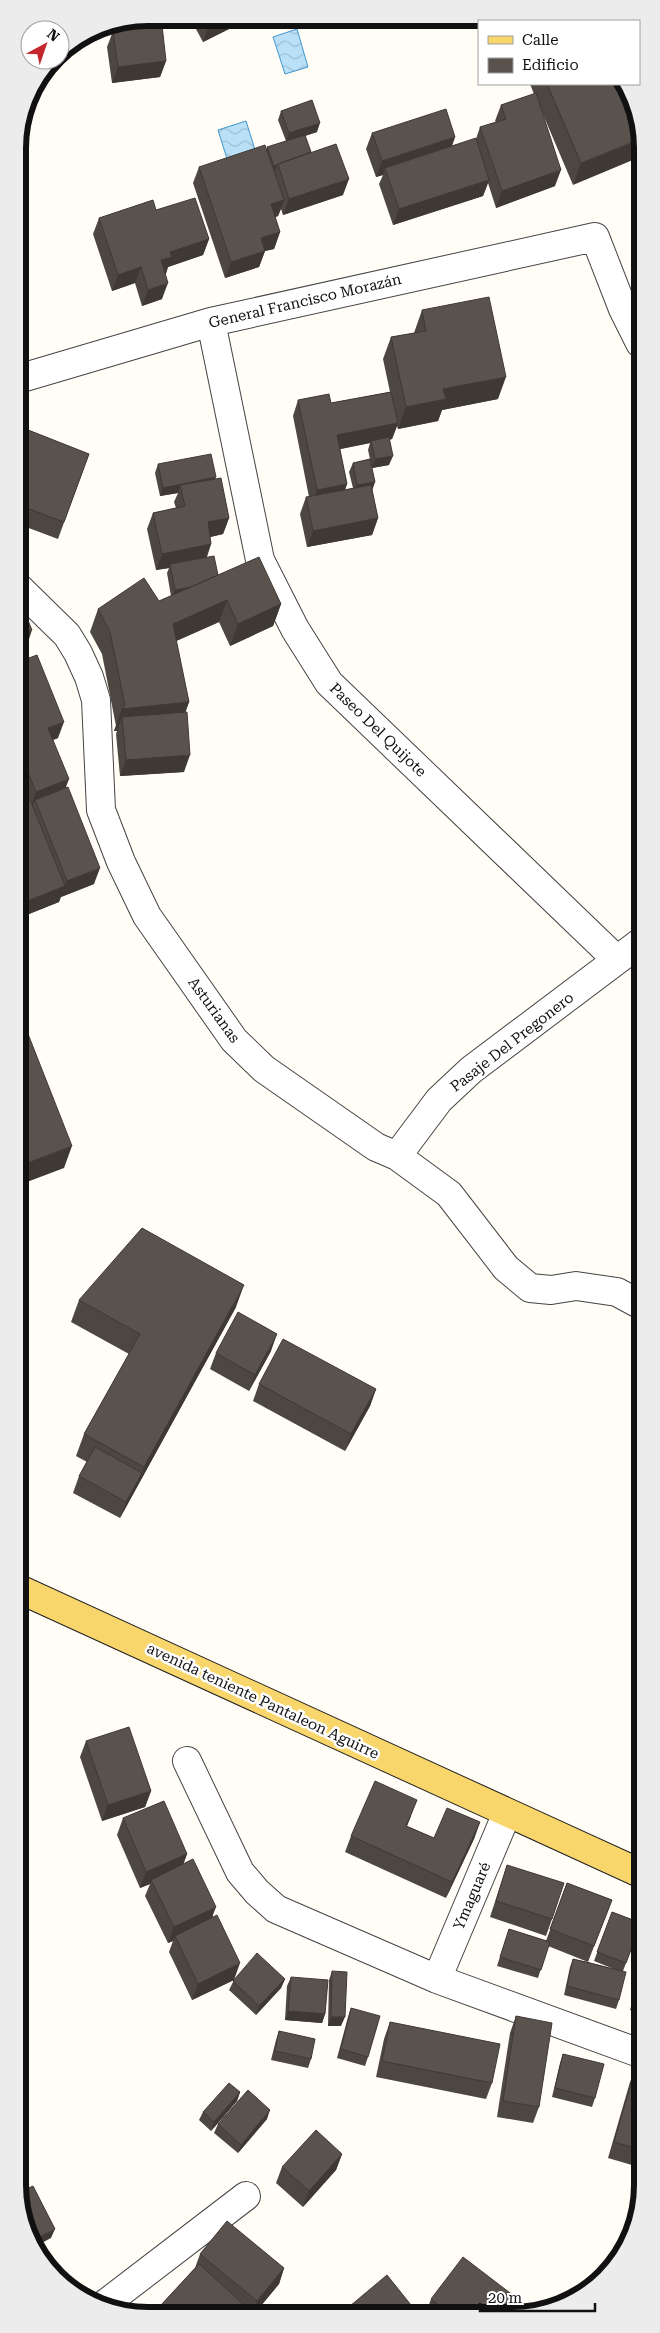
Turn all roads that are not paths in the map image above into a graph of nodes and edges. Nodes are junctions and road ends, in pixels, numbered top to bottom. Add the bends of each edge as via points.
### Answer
1 (211, 322) junction
2 (634, 331) edge
3 (27, 376) edge
4 (27, 596) edge
5 (634, 948) edge
6 (617, 960) junction
7 (397, 1156) junction
8 (633, 1301) edge
9 (26, 1592) edge
10 (187, 1761) dead end
11 (507, 1813) junction
12 (633, 1870) edge
13 (437, 1979) junction
14 (633, 2051) edge
15 (246, 2196) dead end
16 (110, 2300) edge

1 - 2 street, General Francisco Morazán via 595,237
1 - 3 street, General Francisco Morazán
1 - 6 street, Paseo Del Quijote via 260,560 329,684
4 - 7 street, Asturianas via 66,635 89,677 96,700 101,810 147,916 234,1040 264,1069 376,1147
5 - 6 street, Pasaje Del Pregonero
6 - 7 street, Pasaje Del Pregonero via 471,1070 439,1100
7 - 8 street, Asturianas via 449,1194 506,1268 530,1288 551,1290 576,1286 617,1292
9 - 11 main road, avenida teniente Pantaleon Aguirre
10 - 13 street via 240,1872 276,1909
11 - 12 main road, avenida teniente Pantaleon Aguirre
11 - 13 street, Ymaguaré
13 - 14 street
15 - 16 street

